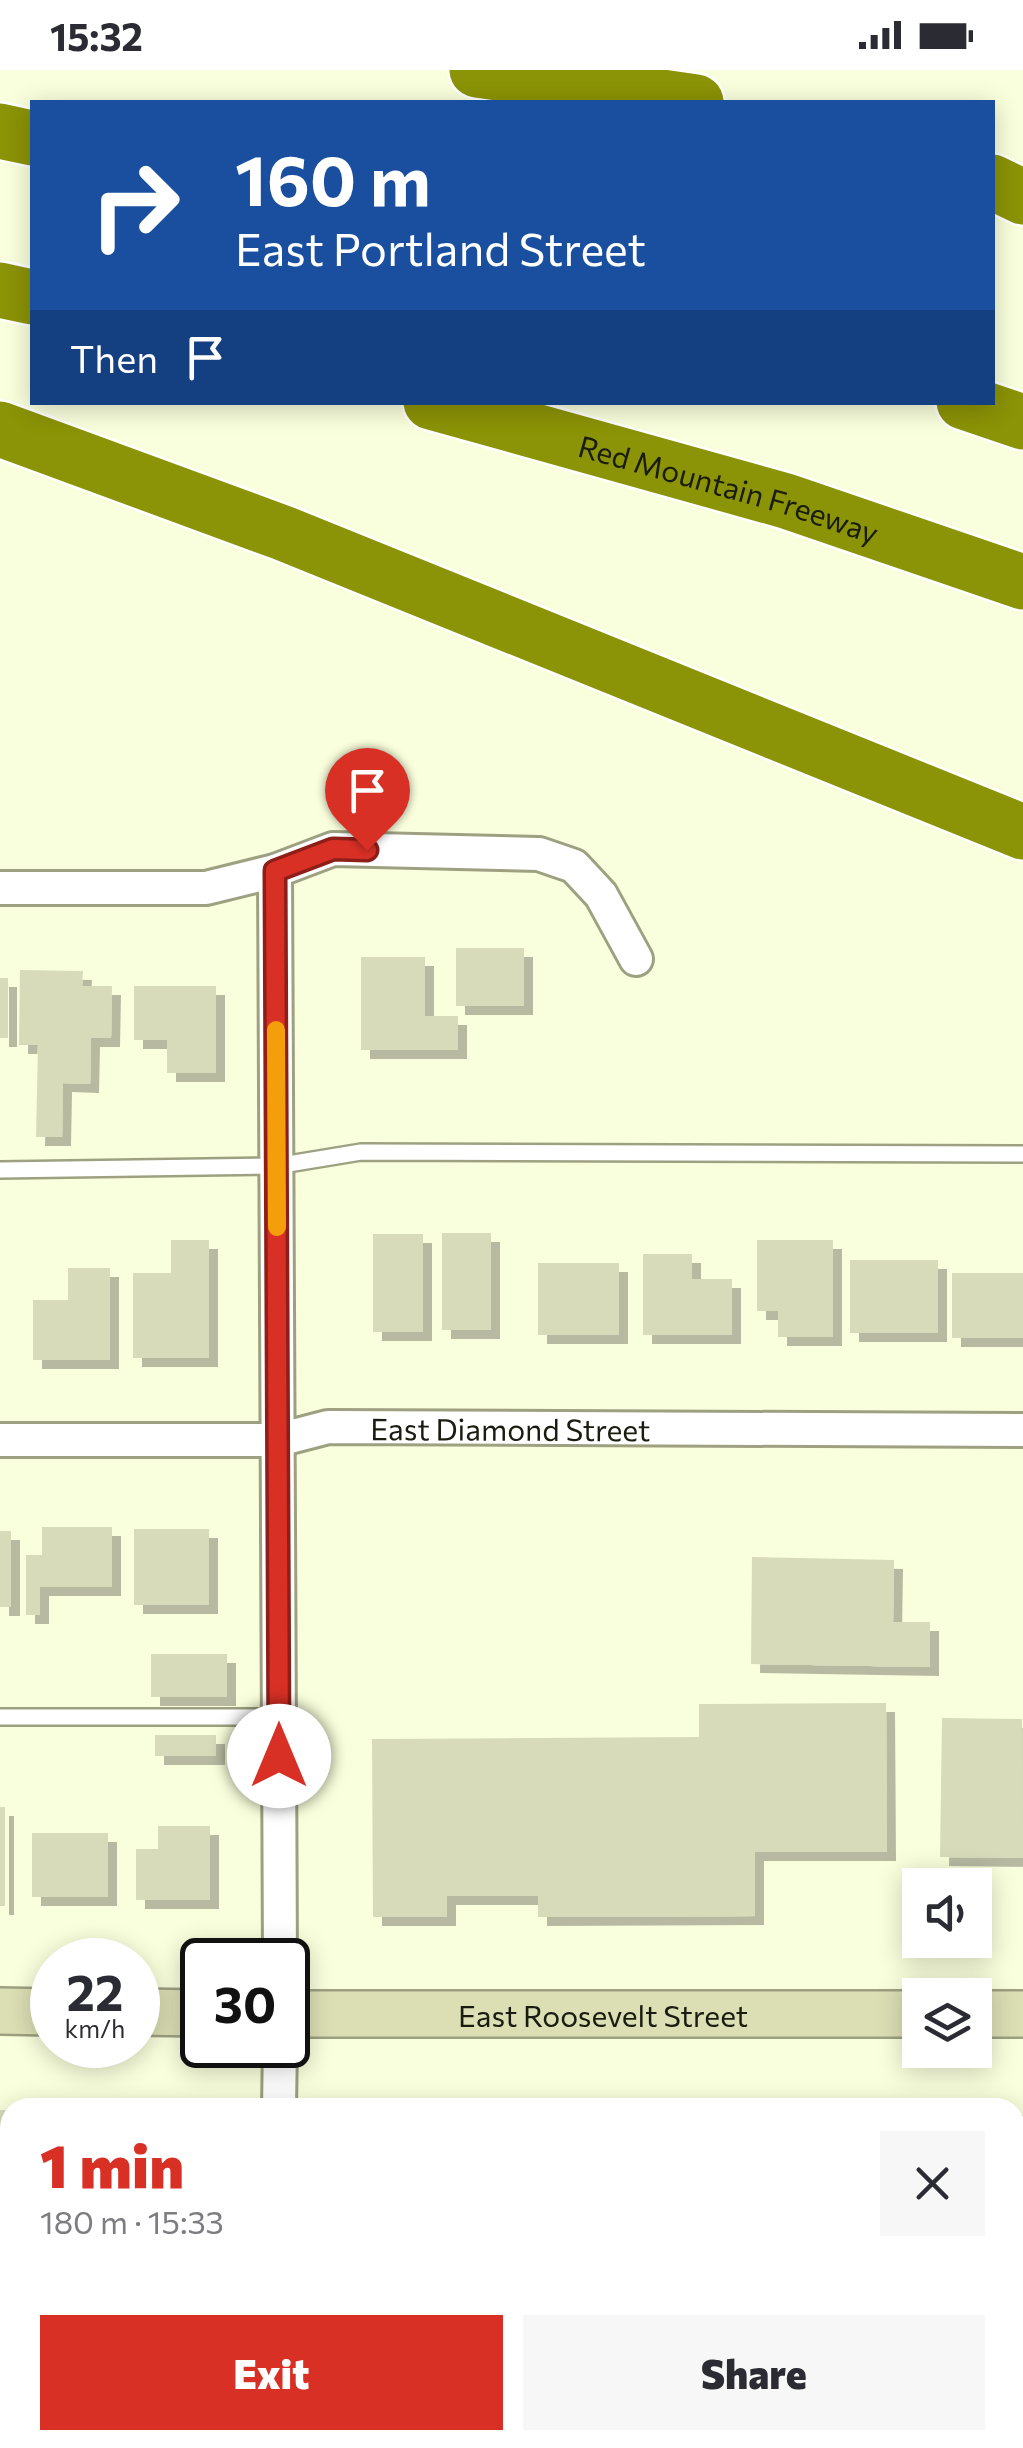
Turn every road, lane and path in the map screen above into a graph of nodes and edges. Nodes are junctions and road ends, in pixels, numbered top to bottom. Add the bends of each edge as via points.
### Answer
1 (476, 70) edge
2 (682, 100) edge
3 (0, 131) edge
4 (30, 138) edge
5 (995, 147) edge
6 (1023, 152) edge
7 (995, 184) edge
8 (1023, 198) edge
9 (0, 290) edge
10 (30, 297) edge
11 (443, 405) edge
12 (973, 405) edge
13 (1023, 422) edge
14 (0, 429) edge
15 (1023, 582) edge
16 (954, 803) junction
17 (1023, 816) edge
18 (1023, 832) edge
19 (275, 871) junction
20 (0, 888) edge
21 (636, 959) dead end
22 (1023, 1154) edge
23 (276, 1166) junction
24 (0, 1170) edge
25 (1023, 1430) edge
26 (0, 1440) edge
27 (278, 1440) junction
28 (0, 1717) edge
29 (279, 1717) junction
30 (280, 1938) edge
31 (0, 2012) edge
32 (30, 2012) edge
33 (310, 2014) edge
34 (902, 2014) edge
35 (992, 2014) edge
36 (1023, 2014) edge
37 (280, 2068) edge
38 (279, 2098) edge

1 - 2 highway
3 - 4 highway
5 - 6 highway
7 - 8 highway
9 - 10 highway
11 - 15 highway, Red Mountain Freeway via 786,501
12 - 13 highway
14 - 16 highway via 283,533
16 - 17 highway
16 - 18 highway
19 - 20 street via 206,888
19 - 21 street via 333,849 539,854 574,866 601,895
19 - 23 street
22 - 23 lane via 361,1152
23 - 24 lane
23 - 27 street
25 - 27 street, East Diamond Street via 328,1427
26 - 27 street, East Diamond Street
27 - 29 street
28 - 29 lane
29 - 30 street
31 - 32 street
33 - 34 street, East Roosevelt Street
35 - 36 street
37 - 38 street

